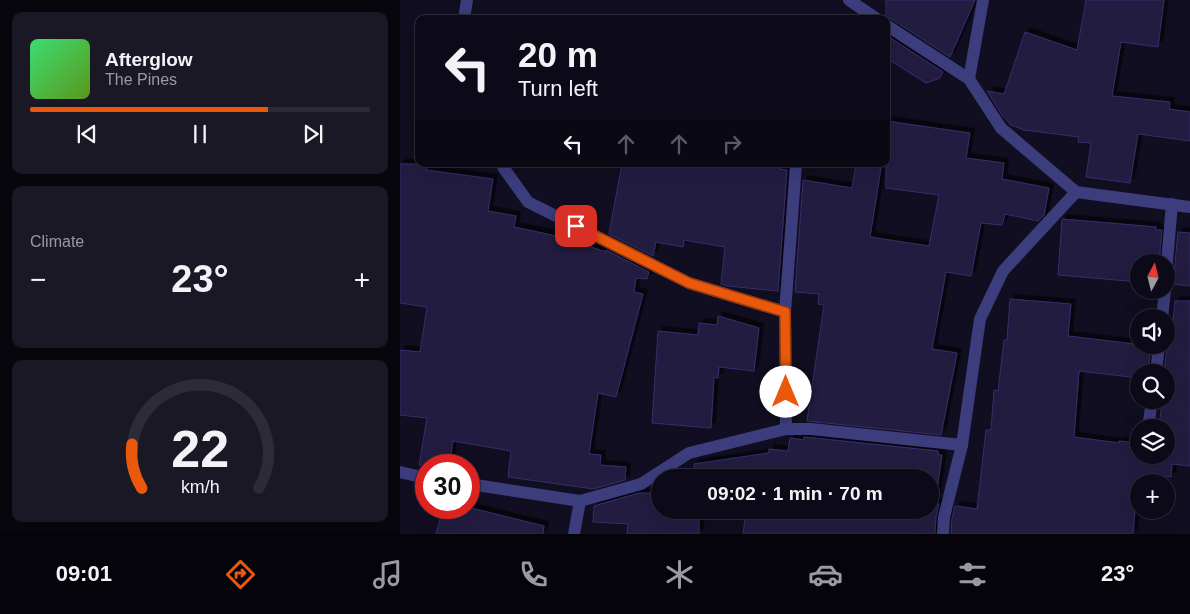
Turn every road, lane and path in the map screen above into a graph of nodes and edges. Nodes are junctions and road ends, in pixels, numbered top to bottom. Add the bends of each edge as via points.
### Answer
1 (467, 0) edge
2 (849, 0) edge
3 (983, 0) edge
4 (465, 15) edge
5 (871, 15) edge
6 (890, 28) edge
7 (969, 79) junction
8 (796, 167) edge
9 (503, 168) dead end
10 (1076, 192) junction
11 (1172, 204) junction
12 (1190, 207) edge
13 (1168, 254) edge
14 (785, 312) junction
15 (786, 429) junction
16 (962, 445) junction
17 (400, 472) edge
18 (415, 475) edge
19 (480, 486) edge
20 (580, 501) junction
21 (574, 534) edge
22 (943, 534) edge

1 - 4 street
2 - 5 street
3 - 7 street
6 - 7 street
7 - 10 street via 1001,128
8 - 14 street
9 - 14 street via 528,202 689,283
10 - 11 street
10 - 16 street via 1003,270 980,319
11 - 12 street
11 - 13 street
14 - 15 street
15 - 16 street
15 - 20 street via 690,453 641,484
16 - 22 street via 944,517
17 - 18 street
19 - 20 street
20 - 21 street

